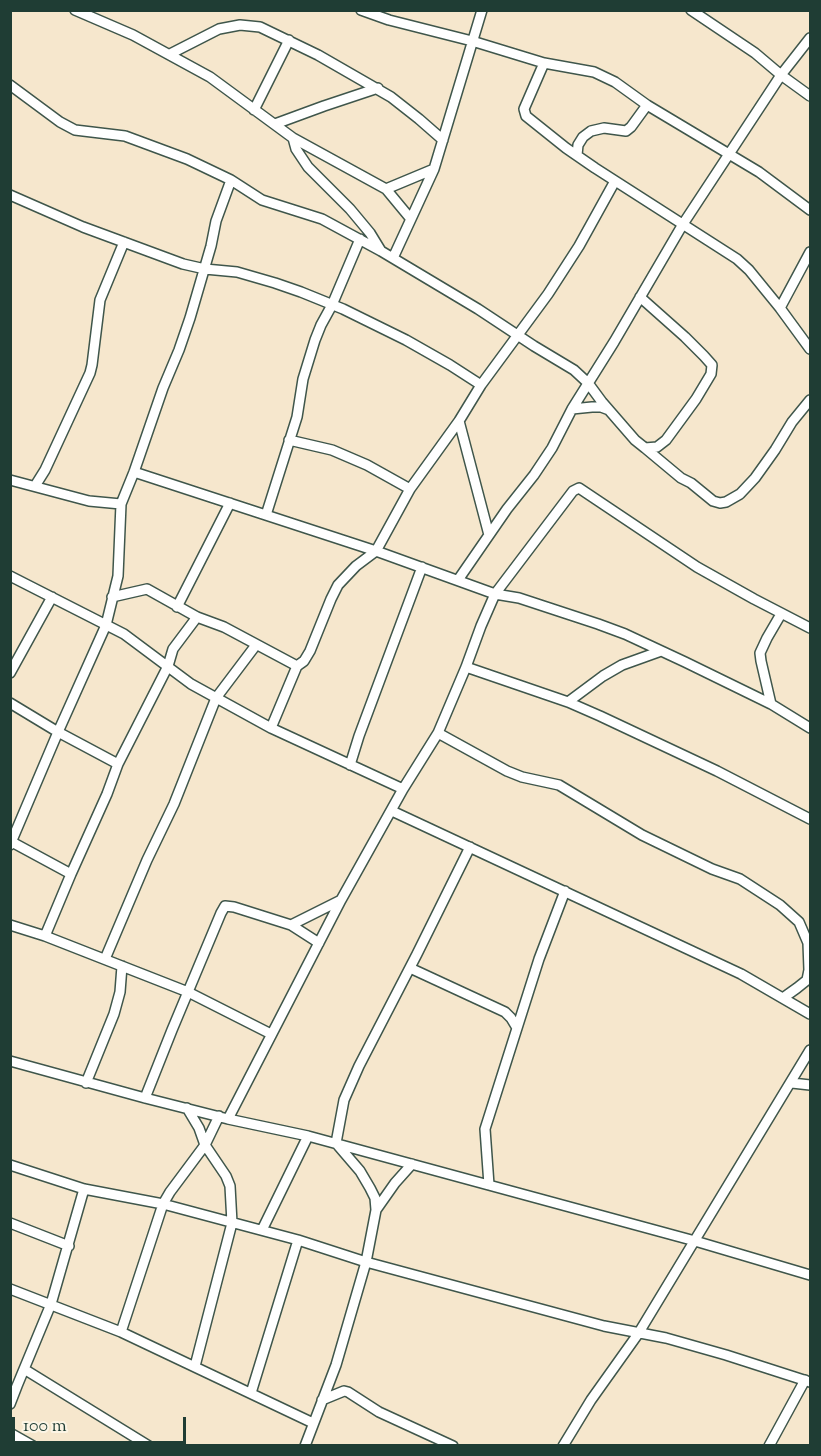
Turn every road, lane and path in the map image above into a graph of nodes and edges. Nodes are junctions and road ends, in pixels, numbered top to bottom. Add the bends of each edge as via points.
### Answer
1 (75, 10) edge
2 (361, 10) edge
3 (482, 10) edge
4 (691, 10) edge
5 (810, 38) edge
6 (289, 40) junction
7 (472, 41) junction
8 (170, 54) junction
9 (544, 63) junction
10 (781, 75) junction
11 (10, 85) edge
12 (378, 88) junction
13 (810, 96) edge
14 (647, 105) junction
15 (254, 110) junction
16 (275, 124) junction
17 (292, 138) junction
18 (443, 140) junction
19 (577, 154) junction
20 (729, 154) junction
21 (434, 169) junction
22 (231, 180) junction
23 (615, 181) junction
24 (386, 189) junction
25 (10, 195) edge
26 (810, 210) edge
27 (410, 218) junction
28 (683, 224) junction
29 (360, 239) junction
30 (124, 242) junction
31 (381, 251) junction
32 (810, 252) edge
33 (393, 258) junction
34 (205, 268) junction
35 (640, 297) junction
36 (332, 305) junction
37 (780, 308) junction
38 (518, 334) junction
39 (810, 349) edge
40 (588, 383) junction
41 (481, 385) junction
42 (810, 400) edge
43 (572, 409) junction
44 (609, 410) junction
45 (459, 421) junction
46 (289, 440) junction
47 (645, 448) junction
48 (134, 472) junction
49 (10, 480) edge
50 (36, 486) junction
51 (410, 489) junction
52 (230, 503) junction
53 (121, 504) junction
54 (266, 515) junction
55 (489, 535) junction
56 (376, 550) junction
57 (422, 567) junction
58 (10, 576) edge
59 (458, 580) junction
60 (495, 594) junction
61 (52, 597) junction
62 (112, 597) junction
63 (177, 607) junction
64 (781, 614) junction
65 (197, 617) junction
66 (105, 625) junction
67 (810, 628) edge
68 (256, 645) junction
69 (661, 651) junction
70 (168, 666) junction
71 (297, 666) junction
72 (466, 667) junction
73 (10, 673) edge
74 (216, 698) junction
75 (568, 702) junction
76 (10, 703) edge
77 (771, 704) junction
78 (271, 728) junction
79 (810, 728) edge
80 (58, 732) junction
81 (438, 733) junction
82 (118, 764) junction
83 (350, 765) junction
84 (403, 789) junction
85 (392, 811) junction
86 (810, 819) edge
87 (11, 843) edge
88 (470, 847) junction
89 (70, 874) junction
90 (565, 891) junction
91 (341, 900) junction
92 (10, 925) edge
93 (291, 925) junction
94 (45, 936) junction
95 (319, 943) junction
96 (105, 959) junction
97 (122, 966) junction
98 (410, 968) junction
99 (188, 992) junction
100 (783, 998) junction
101 (810, 1014) edge
102 (517, 1028) junction
103 (271, 1034) junction
104 (810, 1050) edge
105 (10, 1061) edge
106 (86, 1083) junction
107 (792, 1083) junction
108 (810, 1085) edge
109 (145, 1098) junction
110 (187, 1108) junction
111 (223, 1118) junction
112 (308, 1136) junction
113 (336, 1143) junction
114 (205, 1145) junction
115 (412, 1164) junction
116 (10, 1165) edge
117 (489, 1185) junction
118 (84, 1189) junction
119 (163, 1204) junction
120 (376, 1210) junction
121 (10, 1223) edge
122 (232, 1223) junction
123 (262, 1230) junction
124 (298, 1240) junction
125 (695, 1241) junction
126 (69, 1246) junction
127 (366, 1262) junction
128 (810, 1275) edge
129 (10, 1290) edge
130 (51, 1304) junction
131 (122, 1332) junction
132 (638, 1334) junction
133 (195, 1366) junction
134 (24, 1370) junction
135 (808, 1381) edge
136 (14, 1385) edge
137 (251, 1393) junction
138 (322, 1400) junction
139 (10, 1404) edge
140 (313, 1423) junction
141 (10, 1433) edge
142 (33, 1446) edge
143 (148, 1446) edge
144 (305, 1446) edge
145 (453, 1446) edge
146 (563, 1446) edge
147 (769, 1446) edge

1 - 8 street
2 - 7 street
3 - 7 street
4 - 10 street
5 - 10 street
6 - 8 street via 260,27 240,24 219,29
6 - 12 street
6 - 15 street
7 - 9 street
7 - 18 street
8 - 15 street via 210,77
9 - 14 street via 594,72
9 - 19 street via 524,109 526,116
10 - 13 street
10 - 20 street
11 - 22 street via 75,130 125,136
12 - 16 street
12 - 18 street
14 - 19 street via 626,131 591,131 578,145
14 - 20 street
15 - 16 street
16 - 17 street
17 - 24 street
17 - 31 street via 308,167 350,208
18 - 21 street
19 - 23 street
20 - 26 street
20 - 28 street
21 - 24 street
21 - 27 street
22 - 29 street via 262,200 322,219
22 - 34 street
23 - 28 street
23 - 38 street via 574,253
24 - 27 street
25 - 30 street
27 - 33 street
28 - 35 street
28 - 37 street via 749,270
29 - 31 street
29 - 36 street
30 - 34 street
30 - 50 street via 100,300 90,373
31 - 33 street
32 - 37 street
33 - 38 street
34 - 36 street via 276,283
34 - 48 street
35 - 40 street
35 - 47 street via 712,365 696,399 666,440 657,447
36 - 41 street via 406,340
36 - 46 street via 315,340
37 - 39 street
38 - 40 street
38 - 41 street
40 - 43 street
40 - 44 street
41 - 45 street
42 - 47 street via 754,478 740,494 726,502 713,501
43 - 44 street
43 - 55 street via 552,448
44 - 47 street
45 - 51 street
45 - 55 street
46 - 51 street via 332,450
46 - 54 street
48 - 52 street
48 - 53 street
49 - 50 street
50 - 53 street via 89,501
51 - 56 street
52 - 54 street
52 - 63 street
53 - 62 street via 118,576
54 - 56 street
55 - 59 street
56 - 57 street
56 - 71 street via 338,585 310,651
57 - 59 street
57 - 83 street
58 - 61 street
59 - 60 street
60 - 64 street via 579,488 697,567
60 - 69 street via 590,621
60 - 72 street
61 - 66 street
61 - 73 street
62 - 63 street via 147,589
62 - 66 street
63 - 65 street
64 - 67 street
64 - 77 street via 760,653
65 - 68 street
65 - 70 street via 173,648
66 - 70 street
66 - 80 street
68 - 71 street
68 - 74 street
69 - 75 street via 622,665
69 - 77 street
70 - 74 street
70 - 82 street
71 - 78 street
72 - 75 street
72 - 81 street
74 - 78 street
74 - 96 street
75 - 86 street
76 - 80 street
77 - 79 street
78 - 83 street
80 - 82 street
80 - 87 street
81 - 84 street
81 - 100 street via 507,771 560,785 642,835 740,879 780,905 799,922 808,943 809,961 807,980
82 - 89 street
83 - 84 street
84 - 85 street
85 - 88 street
85 - 91 street
87 - 89 street
88 - 90 street
88 - 98 street
89 - 94 street
90 - 100 street via 741,974
90 - 102 street
91 - 93 street
91 - 95 street
92 - 94 street
93 - 95 street
93 - 99 street via 225,906
94 - 96 street
95 - 103 street
96 - 97 street
97 - 99 street
97 - 106 street via 114,1014
98 - 102 street via 509,1014
98 - 113 street via 351,1082
99 - 103 street
99 - 109 street
100 - 101 street
102 - 117 street via 485,1130
103 - 111 street
104 - 107 street
105 - 106 street
106 - 109 street
107 - 108 street
107 - 125 street
109 - 110 street
110 - 111 street
110 - 114 street
111 - 112 street
111 - 114 street
112 - 113 street
112 - 123 street
113 - 115 street
113 - 120 street via 360,1171 375,1198
114 - 119 street
114 - 122 street via 230,1186
115 - 117 street
115 - 120 street
116 - 118 street
117 - 125 street
118 - 119 street
118 - 126 street
119 - 122 street
119 - 131 street
120 - 127 street
121 - 126 street
122 - 123 street
122 - 133 street
123 - 124 street
124 - 127 street
124 - 137 street
125 - 128 street
125 - 132 street
126 - 130 street
127 - 132 street
127 - 138 street
129 - 130 street
130 - 131 street
130 - 134 street
131 - 133 street
132 - 135 street via 726,1354
132 - 146 street
133 - 137 street
134 - 136 street
134 - 143 street
135 - 147 street
136 - 139 street
137 - 140 street
138 - 140 street
138 - 145 street via 348,1392 379,1412
140 - 144 street
141 - 142 street

